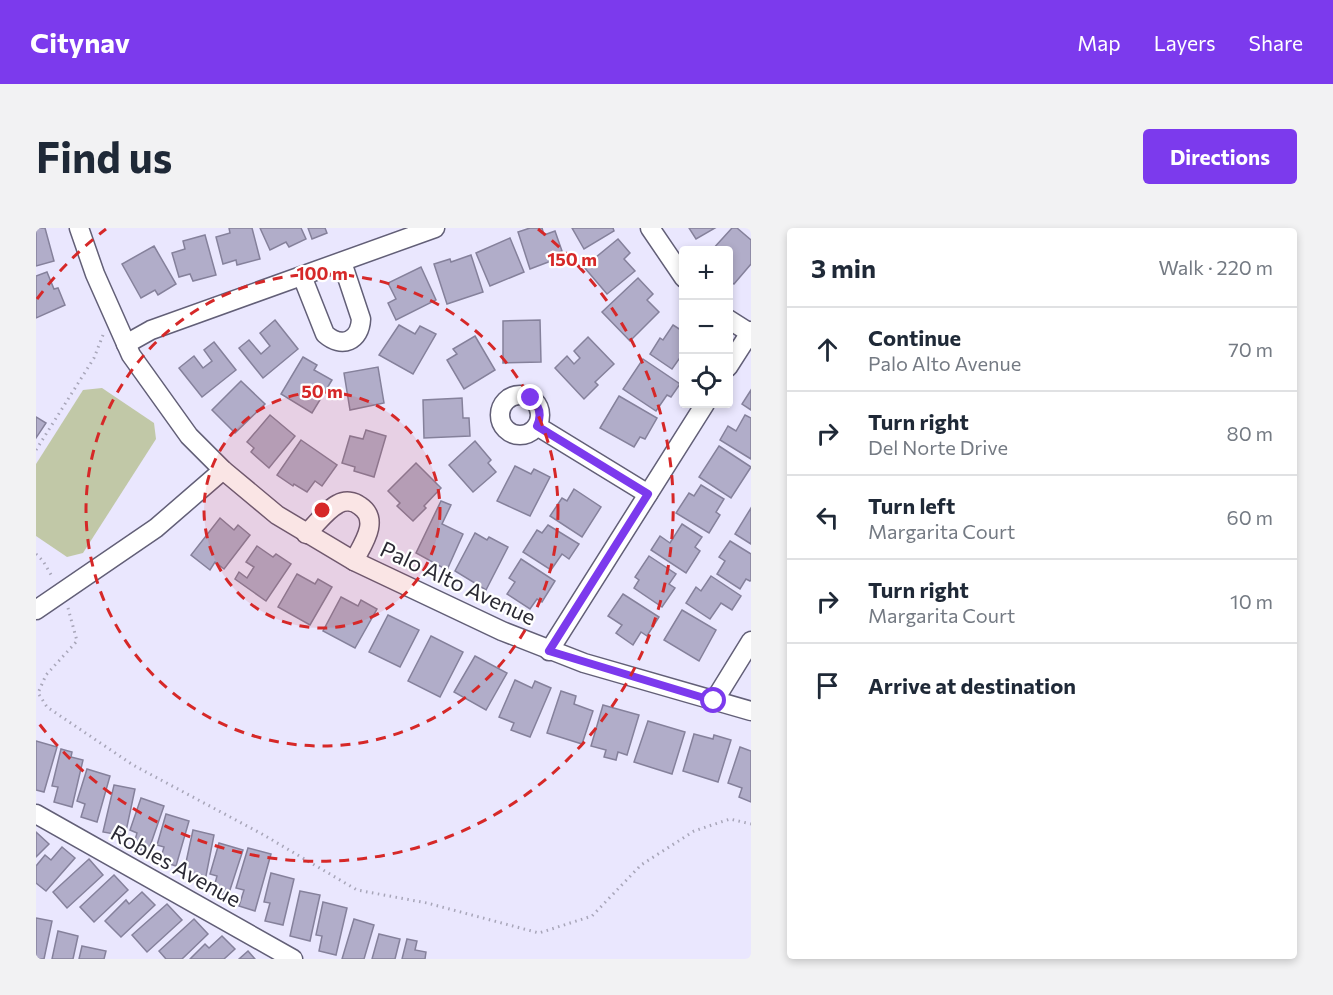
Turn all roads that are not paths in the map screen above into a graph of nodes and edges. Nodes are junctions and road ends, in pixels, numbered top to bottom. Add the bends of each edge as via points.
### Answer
1 (80, 228) edge
2 (435, 228) edge
3 (650, 228) edge
4 (342, 262) junction
5 (679, 271) edge
6 (302, 276) junction
7 (733, 321) edge
8 (751, 332) edge
9 (126, 344) junction
10 (733, 361) edge
11 (702, 408) edge
12 (537, 426) dead end
13 (223, 470) junction
14 (648, 494) junction
15 (306, 534) junction
16 (354, 561) junction
17 (36, 610) edge
18 (751, 641) edge
19 (549, 651) junction
20 (714, 701) junction
21 (751, 711) edge
22 (36, 814) edge
23 (293, 959) edge

1 - 9 street, Palo Alto Avenue via 95,274
2 - 4 street
3 - 5 street
4 - 6 street
4 - 6 street via 361,319 361,328 349,341 340,343 325,334
6 - 9 street via 151,330
7 - 8 street
8 - 10 street
9 - 13 street, Palo Alto Avenue via 189,436
11 - 14 street
12 - 14 street
13 - 15 street, Palo Alto Avenue
13 - 17 street via 156,528
14 - 19 street
15 - 16 street, Palo Alto Avenue
15 - 16 street, Palo Alto Avenue via 336,504 356,502 369,516 370,526
16 - 19 street, Palo Alto Avenue
18 - 20 street
19 - 20 street, Palo Alto Avenue
20 - 21 street, Palo Alto Avenue
22 - 23 street, Robles Avenue

